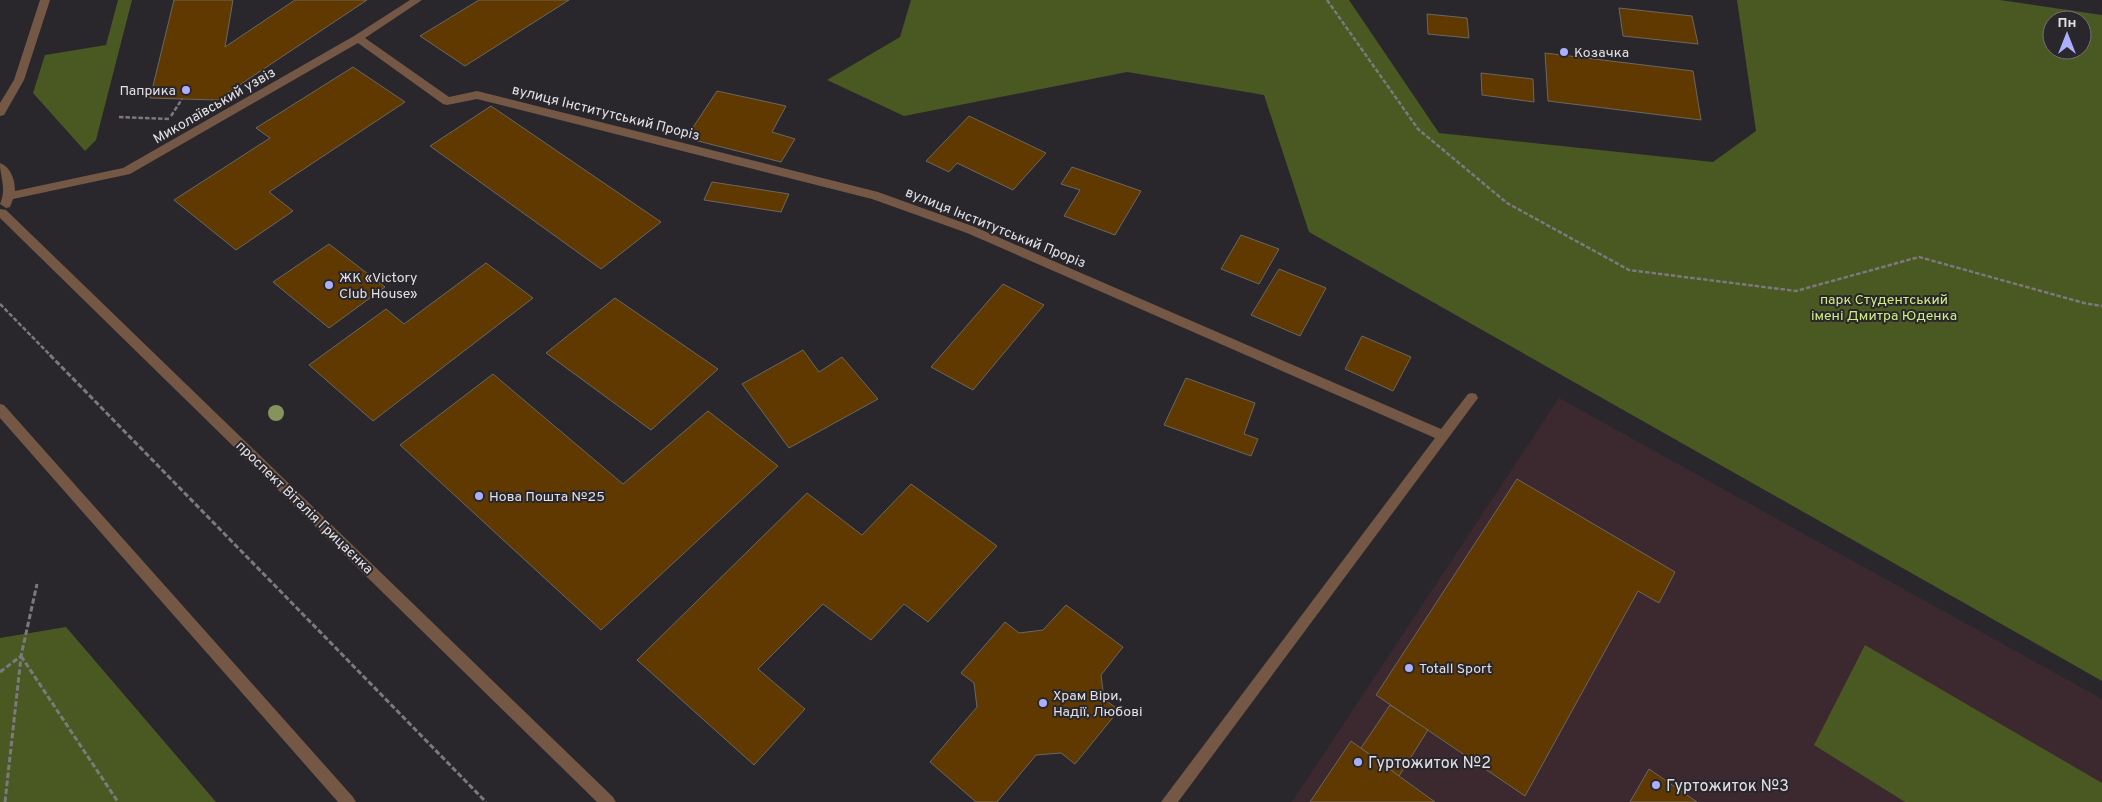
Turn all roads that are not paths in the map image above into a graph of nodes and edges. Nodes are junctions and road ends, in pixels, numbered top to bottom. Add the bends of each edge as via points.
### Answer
1 (45, 0) edge
2 (418, 0) edge
3 (358, 38) junction
4 (0, 112) edge
5 (0, 168) edge
6 (10, 196) junction
7 (1, 214) edge
8 (1472, 398) dead end
9 (0, 408) edge
10 (1444, 436) junction
11 (348, 802) edge
12 (608, 802) edge
13 (1169, 802) edge

1 - 4 street via 19,80
2 - 3 street, Миколаївський узвіз
3 - 6 street, Миколаївський узвіз via 126,171
3 - 10 street, вулиця Інститутський Проріз via 447,101 477,95 874,195 954,224
5 - 6 street via 10,182
6 - 7 street, проспект Віталія Грицаєнка
7 - 12 street, проспект Віталія Грицаєнка
8 - 10 street
9 - 11 street
10 - 13 street

